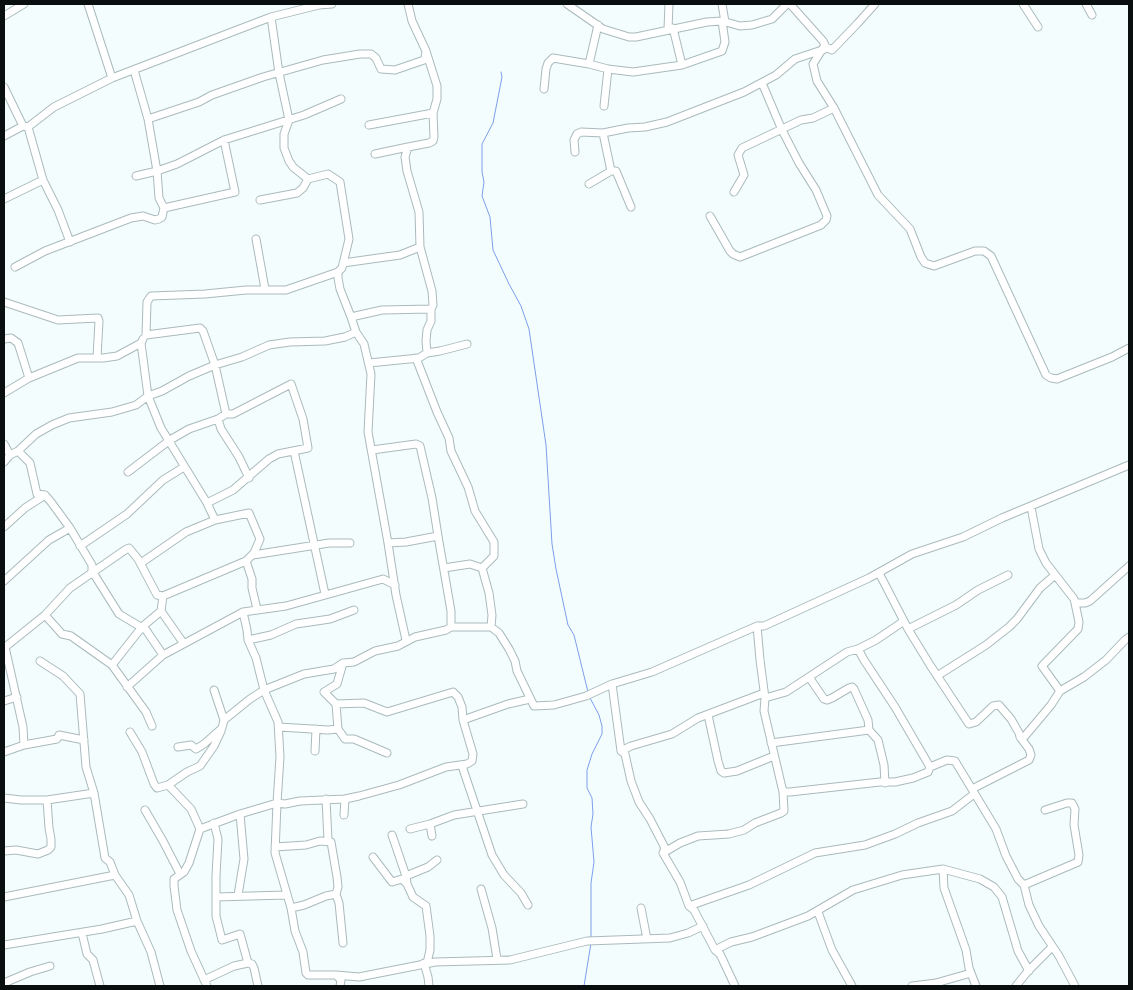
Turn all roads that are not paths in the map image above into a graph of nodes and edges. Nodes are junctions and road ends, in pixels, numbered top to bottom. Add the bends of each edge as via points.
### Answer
1 (24, 4) edge
2 (88, 4) edge
3 (318, 4) edge
4 (332, 4) edge
5 (408, 4) edge
6 (567, 4) edge
7 (669, 4) edge
8 (722, 4) edge
9 (788, 4) edge
10 (875, 4) edge
11 (1023, 4) edge
12 (1086, 4) edge
13 (1092, 15) dead end
14 (4, 16) edge
15 (271, 17) junction
16 (724, 22) junction
17 (598, 25) junction
18 (1038, 27) dead end
19 (670, 28) junction
20 (825, 48) junction
21 (426, 50) junction
22 (589, 64) junction
23 (682, 65) junction
24 (608, 69) junction
25 (134, 70) junction
26 (279, 72) junction
27 (112, 78) junction
28 (762, 83) junction
29 (4, 86) edge
30 (544, 88) dead end
31 (341, 99) dead end
32 (604, 106) dead end
33 (834, 108) junction
34 (433, 113) junction
35 (148, 119) junction
36 (289, 120) junction
37 (369, 125) dead end
38 (26, 126) junction
39 (782, 130) junction
40 (603, 133) junction
41 (4, 136) edge
42 (224, 140) junction
43 (408, 147) junction
44 (575, 152) dead end
45 (375, 154) dead end
46 (611, 171) junction
47 (157, 172) junction
48 (136, 176) dead end
49 (308, 179) junction
50 (43, 180) junction
51 (589, 184) dead end
52 (734, 192) dead end
53 (4, 199) edge
54 (260, 200) dead end
55 (631, 207) dead end
56 (164, 208) junction
57 (710, 216) dead end
58 (256, 240) dead end
59 (70, 242) junction
60 (420, 247) junction
61 (343, 263) junction
62 (15, 267) dead end
63 (338, 272) junction
64 (265, 290) junction
65 (4, 302) edge
66 (431, 309) junction
67 (351, 317) junction
68 (356, 332) junction
69 (146, 335) junction
70 (4, 339) edge
71 (140, 343) junction
72 (467, 344) dead end
73 (1129, 348) edge
74 (427, 353) junction
75 (97, 358) junction
76 (416, 358) junction
77 (369, 363) junction
78 (215, 366) junction
79 (29, 378) junction
80 (4, 394) edge
81 (148, 396) junction
82 (226, 414) junction
83 (218, 419) junction
84 (170, 440) junction
85 (4, 444) edge
86 (372, 450) junction
87 (18, 451) junction
88 (294, 451) junction
89 (10, 456) junction
90 (4, 462) edge
91 (1129, 465) edge
92 (184, 467) junction
93 (128, 472) dead end
94 (249, 478) junction
95 (45, 496) junction
96 (208, 503) junction
97 (1031, 506) junction
98 (215, 520) junction
99 (4, 527) edge
100 (70, 528) junction
101 (438, 536) junction
102 (350, 543) dead end
103 (388, 543) junction
104 (315, 545) junction
105 (80, 546) junction
106 (253, 555) junction
107 (246, 561) junction
108 (142, 563) junction
109 (1129, 566) edge
110 (444, 568) junction
111 (482, 568) junction
112 (92, 571) junction
113 (879, 573) junction
114 (1008, 575) dead end
115 (1055, 575) junction
116 (4, 582) edge
117 (395, 585) junction
118 (325, 594) junction
119 (162, 596) junction
120 (1075, 603) junction
121 (258, 609) junction
122 (354, 610) dead end
123 (161, 611) junction
124 (243, 612) junction
125 (45, 615) junction
126 (904, 621) junction
127 (758, 626) junction
128 (142, 627) junction
129 (451, 627) junction
130 (491, 627) junction
131 (908, 629) junction
132 (1129, 638) edge
133 (248, 640) junction
134 (406, 640) junction
135 (184, 644) junction
136 (5, 648) edge
137 (858, 649) junction
138 (163, 655) junction
139 (40, 661) dead end
140 (343, 663) junction
141 (112, 665) junction
142 (937, 676) junction
143 (809, 677) junction
144 (612, 684) junction
145 (127, 687) junction
146 (214, 690) dead end
147 (264, 690) junction
148 (1060, 690) junction
149 (765, 696) junction
150 (17, 698) junction
151 (530, 699) junction
152 (4, 701) edge
153 (336, 704) junction
154 (708, 715) junction
155 (224, 720) junction
156 (464, 720) junction
157 (152, 726) dead end
158 (222, 728) junction
159 (279, 728) junction
160 (316, 729) junction
161 (338, 729) junction
162 (869, 730) junction
163 (130, 732) dead end
164 (1020, 737) junction
165 (84, 740) junction
166 (771, 743) junction
167 (24, 745) junction
168 (178, 747) dead end
169 (315, 751) dead end
170 (621, 751) junction
171 (4, 752) edge
172 (387, 753) dead end
173 (774, 756) junction
174 (462, 766) junction
175 (930, 767) junction
176 (885, 783) junction
177 (168, 786) junction
178 (783, 792) junction
179 (973, 792) junction
180 (94, 793) junction
181 (4, 798) edge
182 (326, 799) junction
183 (346, 799) junction
184 (47, 800) junction
185 (277, 803) junction
186 (523, 804) dead end
187 (145, 810) dead end
188 (476, 810) junction
189 (1045, 810) dead end
190 (240, 814) junction
191 (344, 815) dead end
192 (214, 822) junction
193 (430, 824) junction
194 (200, 829) junction
195 (410, 830) dead end
196 (392, 835) dead end
197 (432, 836) dead end
198 (328, 840) junction
199 (274, 847) junction
200 (4, 850) edge
201 (664, 853) junction
202 (374, 857) dead end
203 (438, 860) dead end
204 (943, 869) junction
205 (180, 874) junction
206 (115, 875) junction
207 (407, 880) junction
208 (1024, 885) junction
209 (480, 889) dead end
210 (336, 894) junction
211 (238, 895) junction
212 (286, 895) junction
213 (4, 897) edge
214 (216, 897) junction
215 (528, 905) dead end
216 (689, 906) junction
217 (291, 908) junction
218 (641, 908) dead end
219 (818, 912) junction
220 (137, 921) junction
221 (703, 926) junction
222 (82, 933) junction
223 (647, 938) junction
224 (343, 943) dead end
225 (4, 945) edge
226 (1052, 947) junction
227 (715, 950) junction
228 (497, 959) junction
229 (248, 963) junction
230 (425, 963) junction
231 (50, 966) dead end
232 (1029, 970) junction
233 (971, 973) junction
234 (336, 975) junction
235 (4, 983) edge
236 (205, 983) edge
237 (849, 985) edge
238 (100, 986) edge
239 (160, 986) edge
240 (258, 986) edge
241 (340, 986) edge
242 (429, 986) edge
243 (735, 986) edge
244 (912, 986) edge
245 (976, 986) edge
246 (1016, 986) edge
247 (1074, 986) edge

1 - 14 street
2 - 27 street
3 - 4 street
3 - 15 street
5 - 21 street
6 - 17 street
7 - 19 street
8 - 16 street
9 - 16 street via 762,23 740,26
9 - 20 street via 823,41
10 - 20 street via 837,46 832,50
11 - 18 street
12 - 13 street
15 - 25 street
15 - 26 street
16 - 19 street
16 - 23 street via 722,51
17 - 19 street via 611,33 629,37
17 - 22 street
19 - 23 street
20 - 28 street via 795,59
20 - 33 street via 813,64 814,71
21 - 26 street via 424,60 395,70 381,69 374,56 360,54
21 - 34 street via 437,86
22 - 24 street
22 - 30 street via 553,58 548,63
23 - 24 street via 634,72
24 - 32 street
25 - 27 street
25 - 35 street
26 - 35 street
26 - 36 street
27 - 38 street via 54,107
28 - 39 street
28 - 40 street via 667,122
29 - 38 street
31 - 36 street
33 - 39 street
33 - 73 street via 878,195 910,229 925,263 934,266 980,250 992,256 1046,375 1058,379
34 - 37 street
34 - 43 street via 433,141
35 - 47 street
36 - 42 street
36 - 49 street via 284,148 294,166
38 - 41 street
38 - 50 street
39 - 52 street via 742,148 738,156 744,176
39 - 57 street via 816,190 827,216 825,222 740,257 730,251
40 - 44 street via 577,134
40 - 46 street
42 - 47 street
42 - 56 street via 235,192
43 - 45 street
43 - 60 street via 405,157 420,216
46 - 51 street
46 - 55 street via 616,171
47 - 48 street
47 - 56 street via 159,198
49 - 54 street via 297,193
49 - 61 street via 328,174 340,182 349,240
50 - 53 street
50 - 59 street
56 - 59 street via 159,219 131,218
58 - 64 street
59 - 62 street
60 - 61 street via 400,255
60 - 66 street via 432,291
61 - 63 street
63 - 64 street via 295,288
63 - 67 street via 340,289
64 - 69 street via 151,296 147,302
65 - 75 street via 58,320 98,318
66 - 67 street via 382,310
66 - 74 street
67 - 68 street
68 - 77 street via 364,344
68 - 78 street via 325,341 268,345
69 - 71 street
69 - 78 street via 200,328
70 - 79 street via 11,338 18,344
71 - 75 street via 117,356
71 - 81 street
72 - 74 street
74 - 76 street
75 - 79 street via 78,358
76 - 77 street
76 - 111 street via 475,511 494,542 494,556
77 - 86 street via 368,432
78 - 81 street
78 - 82 street
79 - 80 street
81 - 84 street via 161,428
81 - 87 street via 136,405 69,418 52,425 36,434
82 - 83 street
82 - 88 street via 233,414 291,384 303,419 308,448
83 - 84 street
83 - 94 street
84 - 92 street
84 - 93 street
85 - 89 street
86 - 101 street via 420,446
86 - 103 street
87 - 89 street
87 - 95 street via 30,463 37,494
88 - 94 street via 269,459
88 - 104 street
89 - 90 street
91 - 97 street
92 - 96 street
92 - 105 street via 163,480 127,514
94 - 96 street
95 - 99 street
95 - 100 street
96 - 98 street
97 - 113 street via 963,537 912,554
97 - 115 street via 1039,549
98 - 106 street via 249,513 260,539
98 - 108 street via 186,532
100 - 105 street
100 - 116 street via 49,540
101 - 103 street
101 - 110 street
102 - 104 street
103 - 117 street
104 - 106 street
104 - 118 street
105 - 112 street via 92,564
106 - 107 street
107 - 119 street
107 - 121 street
108 - 112 street via 129,548
108 - 119 street via 157,595
109 - 120 street via 1090,601
110 - 111 street via 470,564
110 - 129 street
111 - 130 street via 489,593
112 - 125 street via 70,588
112 - 128 street via 119,614
113 - 126 street
113 - 127 street
114 - 131 street
115 - 120 street
115 - 142 street via 1040,588 1009,627
117 - 118 street via 383,579
117 - 134 street
118 - 121 street via 286,606
119 - 123 street
120 - 148 street via 1078,629 1042,666
121 - 124 street
122 - 133 street
123 - 128 street
123 - 135 street
124 - 133 street
124 - 135 street
125 - 136 street
125 - 141 street via 62,634 71,636
126 - 131 street
126 - 137 street
127 - 144 street via 652,672
127 - 149 street
128 - 138 street
128 - 141 street
129 - 130 street
129 - 134 street
130 - 151 street via 509,649
131 - 142 street
132 - 148 street via 1084,677
133 - 147 street
134 - 140 street via 354,662
135 - 138 street
136 - 150 street
137 - 143 street via 847,652
137 - 175 street
138 - 145 street
139 - 165 street via 63,676 80,694
140 - 147 street via 334,669 304,674
140 - 153 street via 337,684 324,692
141 - 145 street
142 - 164 street via 969,724 976,722 992,706 999,705
143 - 149 street via 786,692
143 - 162 street via 827,700 852,687 868,720
144 - 151 street via 589,695 554,705 534,706
144 - 170 street
145 - 157 street via 146,712
146 - 155 street
147 - 155 street
147 - 159 street
148 - 164 street via 1025,736
149 - 154 street
149 - 166 street via 764,711
150 - 152 street
150 - 167 street
151 - 156 street
153 - 156 street via 364,703 387,712 453,692 460,702
153 - 161 street
154 - 170 street via 672,734
154 - 173 street via 718,761 724,773
155 - 158 street
156 - 174 street via 473,754 472,762
158 - 168 street via 196,749
158 - 177 street via 200,766
159 - 160 street
159 - 185 street
160 - 161 street
160 - 169 street
161 - 172 street via 345,739 354,739
162 - 166 street
162 - 176 street via 878,740
163 - 177 street via 142,752 154,784 159,788
164 - 179 street via 1029,749 1029,760
165 - 167 street via 59,736
165 - 180 street via 86,767
166 - 173 street
167 - 171 street
170 - 201 street via 625,754 639,802 665,848
173 - 178 street
174 - 183 street via 446,767 399,785
174 - 188 street
175 - 176 street via 928,772 913,778
175 - 179 street via 955,760
176 - 178 street
177 - 194 street via 191,809
178 - 201 street via 784,811 781,813 744,830 698,836
179 - 208 street via 996,829 1018,880
179 - 216 street via 952,811 895,834 865,845 815,853 755,882
180 - 184 street
180 - 206 street via 105,858
181 - 184 street
182 - 183 street
182 - 185 street
182 - 198 street
183 - 191 street
184 - 200 street via 51,847 38,854
185 - 190 street
185 - 199 street
186 - 188 street
187 - 205 street
188 - 193 street
188 - 215 street via 492,855
189 - 208 street via 1072,804 1078,862
190 - 192 street
190 - 211 street via 244,859
192 - 194 street
192 - 214 street via 218,839
193 - 195 street
193 - 197 street
194 - 205 street via 189,862
196 - 207 street
198 - 199 street
198 - 210 street via 337,876
199 - 212 street
201 - 216 street
202 - 207 street via 392,882
203 - 207 street
204 - 219 street via 902,875 853,890
204 - 232 street via 980,879 994,887 1002,897 1018,951
204 - 233 street via 944,888
205 - 236 street via 174,879 177,910
206 - 213 street
206 - 220 street via 129,895
207 - 230 street via 413,897 426,906 430,943
208 - 226 street via 1029,905
209 - 228 street
210 - 217 street
210 - 224 street
211 - 212 street
211 - 214 street
212 - 217 street
214 - 229 street via 216,916 222,940 240,934
216 - 221 street
217 - 234 street via 306,973
218 - 223 street
219 - 227 street
219 - 237 street
220 - 222 street
220 - 239 street via 151,952
221 - 223 street via 679,936
221 - 227 street
222 - 225 street
222 - 238 street
223 - 228 street via 587,941 510,960
226 - 232 street
226 - 247 street
227 - 243 street
228 - 230 street
229 - 236 street via 234,966
229 - 240 street via 254,968
230 - 234 street via 359,977
230 - 242 street
231 - 235 street
232 - 246 street
233 - 244 street via 936,984
233 - 245 street
234 - 241 street via 341,980

